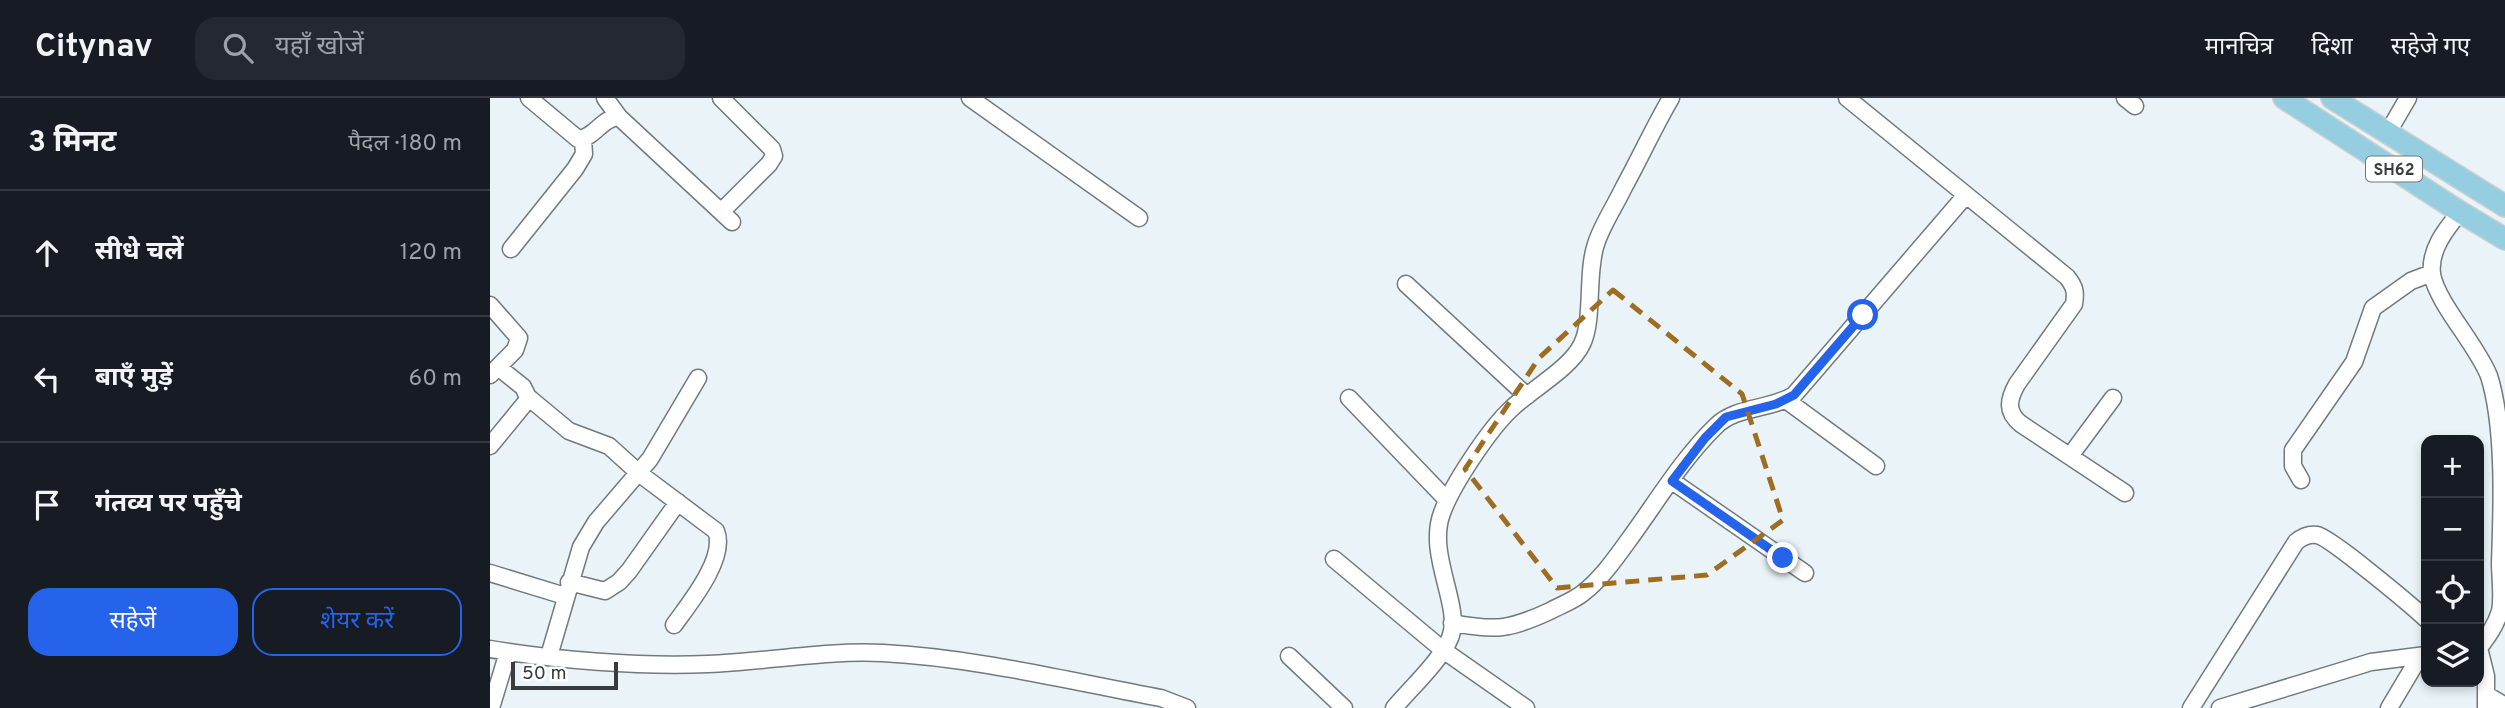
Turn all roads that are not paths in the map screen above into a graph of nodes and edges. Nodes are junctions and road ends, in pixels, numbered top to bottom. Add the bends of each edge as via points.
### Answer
1 (529, 98) edge
2 (721, 98) edge
3 (970, 98) edge
4 (1671, 98) edge
5 (1847, 98) edge
6 (2284, 98) edge
7 (2332, 98) edge
8 (2408, 98) edge
9 (614, 104) edge
10 (2387, 134) junction
11 (583, 139) junction
12 (1966, 195) junction
13 (2505, 206) edge
14 (2459, 212) junction
15 (1139, 218) dead end
16 (2505, 239) edge
17 (510, 249) dead end
18 (2432, 273) junction
19 (1406, 284) dead end
20 (490, 305) edge
21 (494, 371) edge
22 (698, 378) dead end
23 (2498, 386) edge
24 (1527, 396) junction
25 (528, 397) junction
26 (1349, 398) dead end
27 (2113, 398) dead end
28 (1786, 400) junction
29 (490, 446) edge
30 (2070, 456) junction
31 (1876, 467) dead end
32 (640, 474) junction
33 (2301, 480) dead end
34 (1672, 481) junction
35 (2125, 493) dead end
36 (1447, 500) junction
37 (678, 502) junction
38 (1334, 559) dead end
39 (490, 573) edge
40 (1805, 573) dead end
41 (567, 589) junction
42 (2421, 615) edge
43 (1452, 623) junction
44 (674, 625) dead end
45 (2484, 641) edge
46 (490, 649) edge
47 (1443, 650) junction
48 (508, 652) junction
49 (549, 656) junction
50 (1289, 656) dead end
51 (2421, 656) edge
52 (2421, 659) edge
53 (2484, 668) edge
54 (2486, 702) edge
55 (2505, 706) edge
56 (491, 708) edge
57 (1187, 708) edge
58 (1344, 708) edge
59 (1394, 708) edge
60 (1526, 708) edge
61 (2191, 708) edge
62 (2220, 708) edge
63 (2389, 708) edge

1 - 11 street via 575,138
2 - 9 street via 774,156 727,216
3 - 15 street
4 - 24 street via 1596,244 1582,346
5 - 12 street
6 - 14 main road, SH62
7 - 10 main road, SH62
8 - 10 street
9 - 11 street via 610,118
10 - 13 main road, SH62
11 - 17 street via 584,154 575,169
12 - 28 street
12 - 30 street via 2074,286 2074,304 2017,384 2009,409 2012,418
14 - 16 main road, SH62
14 - 18 street via 2440,236
18 - 23 street via 2440,294
18 - 33 street via 2411,281 2373,308 2354,362 2293,450 2293,466
19 - 24 street
20 - 21 street via 520,338
21 - 25 street via 523,387
22 - 32 street
23 - 45 street via 2500,609
24 - 36 street via 1493,428
25 - 29 street
25 - 32 street via 569,431 609,446
26 - 36 street
27 - 30 street
28 - 31 street
28 - 34 street via 1726,417
30 - 35 street
32 - 37 street
32 - 41 street via 596,522 581,547
34 - 40 street
34 - 43 street via 1614,561 1583,593 1510,627 1483,629
36 - 43 street via 1437,543
37 - 41 street via 620,582 604,591
37 - 44 street via 716,531 719,543 702,586
38 - 47 street
39 - 41 street
41 - 49 street
42 - 61 street via 2333,544 2315,535 2301,538
43 - 47 street
46 - 48 street
47 - 59 street
47 - 60 street
48 - 49 street
48 - 56 street
49 - 57 street via 675,665 847,653 928,657 1161,698
50 - 58 street
51 - 62 street via 2371,662
52 - 63 street
53 - 54 street
54 - 55 street

